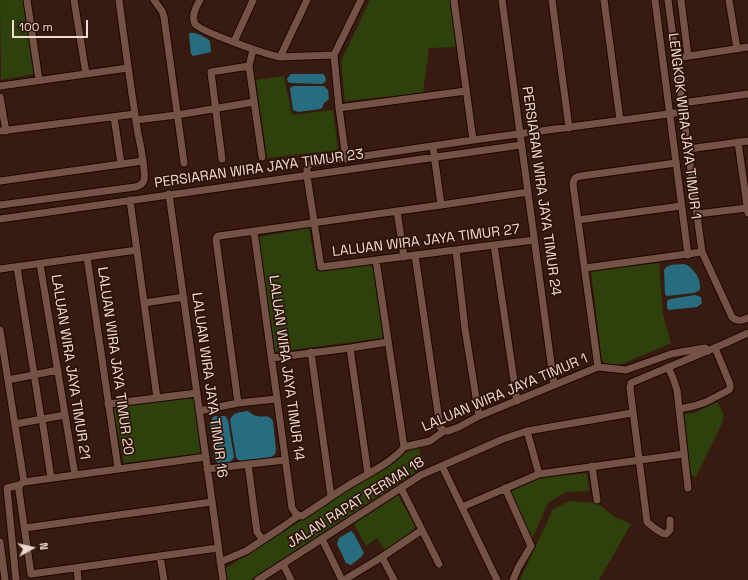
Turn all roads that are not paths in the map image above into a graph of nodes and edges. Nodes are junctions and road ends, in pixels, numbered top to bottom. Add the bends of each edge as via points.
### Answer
1 (27, 0) edge
2 (74, 0) edge
3 (119, 0) edge
4 (154, 0) edge
5 (200, 0) edge
6 (253, 0) edge
7 (307, 0) edge
8 (361, 0) edge
9 (454, 0) edge
10 (502, 0) edge
11 (552, 0) edge
12 (604, 0) edge
13 (655, 0) edge
14 (668, 0) edge
15 (680, 0) edge
16 (729, 0) edge
17 (234, 42) junction
18 (748, 47) edge
19 (737, 49) junction
20 (253, 50) junction
21 (334, 55) junction
22 (688, 56) junction
23 (280, 57) junction
24 (676, 58) junction
25 (249, 66) junction
26 (128, 68) junction
27 (86, 74) junction
28 (39, 80) junction
29 (0, 86) edge
30 (466, 91) junction
31 (748, 94) edge
32 (0, 97) edge
33 (254, 102) junction
34 (682, 103) junction
35 (216, 108) junction
36 (339, 108) junction
37 (683, 112) junction
38 (669, 114) junction
39 (177, 115) junction
40 (114, 117) junction
41 (136, 117) junction
42 (620, 120) junction
43 (569, 128) junction
44 (3, 131) edge
45 (519, 134) junction
46 (473, 140) junction
47 (748, 140) edge
48 (738, 142) junction
49 (521, 145) junction
50 (433, 146) junction
51 (688, 149) junction
52 (262, 157) dead end
53 (434, 157) junction
54 (222, 159) dead end
55 (346, 159) junction
56 (142, 161) junction
57 (184, 163) dead end
58 (676, 163) junction
59 (121, 164) junction
60 (307, 176) junction
61 (0, 181) edge
62 (528, 192) junction
63 (169, 194) junction
64 (130, 200) junction
65 (0, 205) edge
66 (441, 205) junction
67 (681, 206) junction
68 (748, 210) edge
69 (397, 211) junction
70 (697, 214) junction
71 (0, 219) edge
72 (578, 220) junction
73 (314, 222) junction
74 (254, 231) junction
75 (534, 240) junction
76 (494, 245) junction
77 (137, 250) junction
78 (456, 250) junction
79 (702, 252) junction
80 (415, 255) junction
81 (688, 255) junction
82 (86, 257) junction
83 (404, 257) junction
84 (376, 260) junction
85 (40, 264) junction
86 (17, 267) junction
87 (585, 268) junction
88 (0, 269) edge
89 (184, 297) junction
90 (144, 303) junction
91 (748, 318) edge
92 (0, 330) edge
93 (748, 333) edge
94 (388, 342) junction
95 (350, 348) junction
96 (711, 350) junction
97 (311, 352) junction
98 (272, 358) junction
99 (598, 367) junction
100 (668, 367) junction
101 (58, 370) junction
102 (34, 375) junction
103 (8, 380) junction
104 (554, 385) junction
105 (197, 393) junction
106 (157, 398) junction
107 (276, 399) junction
108 (516, 401) junction
109 (238, 403) junction
110 (108, 404) junction
111 (679, 410) junction
112 (199, 411) junction
113 (632, 413) junction
114 (65, 414) junction
115 (479, 416) junction
116 (42, 422) junction
117 (15, 424) junction
118 (444, 431) junction
119 (527, 431) junction
120 (404, 447) junction
121 (684, 454) junction
122 (206, 457) junction
123 (285, 460) junction
124 (639, 460) junction
125 (248, 464) junction
126 (442, 466) junction
127 (592, 466) junction
128 (118, 468) junction
129 (207, 469) junction
130 (368, 474) junction
131 (539, 474) junction
132 (75, 475) junction
133 (51, 478) junction
134 (22, 484) junction
135 (401, 488) junction
136 (505, 488) junction
137 (688, 488) dead end
138 (332, 496) junction
139 (597, 500) dead end
140 (212, 502) junction
141 (462, 507) junction
142 (298, 516) junction
143 (670, 520) dead end
144 (25, 528) junction
145 (422, 530) junction
146 (322, 539) junction
147 (262, 540) junction
148 (0, 542) edge
149 (218, 548) junction
150 (160, 556) junction
151 (382, 556) junction
152 (220, 562) junction
153 (283, 564) junction
154 (439, 564) dead end
155 (76, 568) junction
156 (5, 580) edge
157 (16, 580) edge
158 (78, 580) edge
159 (164, 580) edge
160 (223, 580) edge
161 (258, 580) edge
162 (291, 580) edge
163 (343, 580) edge
164 (394, 580) edge
165 (497, 580) edge
166 (513, 580) edge

1 - 28 street
2 - 27 street
3 - 26 street
4 - 39 street via 164,17
5 - 17 street via 193,18 198,27
6 - 17 street
7 - 23 street
8 - 21 street
9 - 30 street
10 - 45 street, PERSIARAN WIRA JAYA TIMUR 24
11 - 43 street
12 - 42 street
13 - 38 street, LENGKOK WIRA JAYA TIMUR 1
14 - 24 street
15 - 22 street
16 - 19 street
17 - 20 street
18 - 19 street
19 - 22 street
20 - 23 street
20 - 25 street
21 - 23 street
21 - 36 street
22 - 24 street
24 - 34 street
25 - 33 street
25 - 35 street via 211,72
26 - 27 street
26 - 41 street
27 - 28 street
28 - 29 street
30 - 36 street
30 - 46 street
31 - 34 street
32 - 44 street
33 - 35 street
33 - 52 street
34 - 37 street
35 - 39 street
35 - 54 street
36 - 55 street
37 - 38 street, PERSIARAN WIRA JAYA TIMUR 23
37 - 51 street
38 - 42 street, PERSIARAN WIRA JAYA TIMUR 23
38 - 58 street, LENGKOK WIRA JAYA TIMUR 1
39 - 41 street
39 - 57 street
40 - 41 street
40 - 44 street
40 - 59 street
41 - 56 street
42 - 43 street, PERSIARAN WIRA JAYA TIMUR 23
43 - 45 street, PERSIARAN WIRA JAYA TIMUR 23
45 - 46 street, PERSIARAN WIRA JAYA TIMUR 23
45 - 49 street, PERSIARAN WIRA JAYA TIMUR 24
46 - 50 street, PERSIARAN WIRA JAYA TIMUR 23
47 - 48 street
48 - 51 street
48 - 68 street
49 - 53 street, PERSIARAN WIRA JAYA TIMUR 23
49 - 62 street, PERSIARAN WIRA JAYA TIMUR 24
50 - 53 street
50 - 55 street, PERSIARAN WIRA JAYA TIMUR 23
51 - 70 street
53 - 60 street, PERSIARAN WIRA JAYA TIMUR 23
53 - 66 street
55 - 60 street, PERSIARAN WIRA JAYA TIMUR 23 via 310,164
56 - 59 street, PERSIARAN WIRA JAYA TIMUR 23
56 - 65 street via 145,179 139,186
58 - 67 street, LENGKOK WIRA JAYA TIMUR 1
58 - 72 street via 576,177 573,184
59 - 61 street, PERSIARAN WIRA JAYA TIMUR 23
60 - 63 street, PERSIARAN WIRA JAYA TIMUR 23
60 - 73 street
62 - 66 street
62 - 75 street, PERSIARAN WIRA JAYA TIMUR 24
63 - 64 street, PERSIARAN WIRA JAYA TIMUR 23
63 - 89 street, LALUAN WIRA JAYA TIMUR 16
64 - 71 street, PERSIARAN WIRA JAYA TIMUR 23
64 - 77 street
66 - 69 street
67 - 72 street
67 - 81 street, LENGKOK WIRA JAYA TIMUR 1
68 - 70 street
69 - 73 street
69 - 83 street
70 - 79 street
72 - 87 street
73 - 74 street
73 - 84 street, LALUAN WIRA JAYA TIMUR 27 via 321,267
74 - 98 street, LALUAN WIRA JAYA TIMUR 14
74 - 109 street via 219,236 216,239
75 - 76 street, LALUAN WIRA JAYA TIMUR 27
75 - 104 street, PERSIARAN WIRA JAYA TIMUR 24
76 - 78 street, LALUAN WIRA JAYA TIMUR 27
76 - 108 street
77 - 82 street
77 - 90 street
78 - 80 street, LALUAN WIRA JAYA TIMUR 27
78 - 115 street
79 - 81 street
79 - 91 street via 732,317 739,321
80 - 83 street, LALUAN WIRA JAYA TIMUR 27
80 - 118 street via 440,427
81 - 87 street
82 - 85 street
82 - 110 street, LALUAN WIRA JAYA TIMUR 20
83 - 84 street, LALUAN WIRA JAYA TIMUR 27
84 - 94 street
85 - 86 street
85 - 101 street, LALUAN WIRA JAYA TIMUR 21
86 - 88 street
86 - 102 street
87 - 99 street
89 - 90 street
89 - 105 street, LALUAN WIRA JAYA TIMUR 16
90 - 106 street
92 - 103 street
93 - 96 street
94 - 95 street
94 - 120 street
95 - 97 street
95 - 130 street
96 - 99 street, LALUAN WIRA JAYA TIMUR 1 via 704,348 671,354 626,370
96 - 100 street
96 - 111 street via 730,384 729,390 706,402
97 - 98 street
97 - 138 street
98 - 107 street, LALUAN WIRA JAYA TIMUR 14
99 - 104 street, LALUAN WIRA JAYA TIMUR 1
100 - 111 street via 674,378
100 - 113 street via 631,383
101 - 102 street
101 - 114 street, LALUAN WIRA JAYA TIMUR 21
102 - 103 street
102 - 116 street
103 - 117 street
104 - 108 street, LALUAN WIRA JAYA TIMUR 1
105 - 106 street
105 - 112 street, LALUAN WIRA JAYA TIMUR 16
106 - 110 street
107 - 109 street
107 - 123 street, LALUAN WIRA JAYA TIMUR 14
108 - 115 street, LALUAN WIRA JAYA TIMUR 1
109 - 112 street
110 - 128 street, LALUAN WIRA JAYA TIMUR 20
111 - 121 street
112 - 122 street, LALUAN WIRA JAYA TIMUR 16
113 - 119 street, JALAN RAPAT PERMAI 18
113 - 124 street
114 - 116 street
114 - 132 street, LALUAN WIRA JAYA TIMUR 21
115 - 118 street, LALUAN WIRA JAYA TIMUR 1 via 459,427
116 - 117 street
116 - 133 street
117 - 134 street
118 - 120 street, LALUAN WIRA JAYA TIMUR 1 via 430,441
119 - 126 street, JALAN RAPAT PERMAI 18
119 - 131 street
120 - 130 street via 400,453
121 - 124 street
121 - 137 street
122 - 128 street
122 - 129 street, LALUAN WIRA JAYA TIMUR 16
123 - 125 street
123 - 142 street, LALUAN WIRA JAYA TIMUR 14 via 292,508
124 - 127 street
124 - 143 street via 647,522 666,534 670,530
125 - 129 street
125 - 147 street via 257,532
126 - 135 street, JALAN RAPAT PERMAI 18
126 - 141 street
127 - 131 street
127 - 139 street
128 - 132 street
129 - 140 street, LALUAN WIRA JAYA TIMUR 16
130 - 138 street
131 - 136 street
132 - 133 street
133 - 134 street
134 - 144 street via 19,491
134 - 157 street via 7,488
135 - 145 street
135 - 146 street, JALAN RAPAT PERMAI 18
136 - 141 street
136 - 166 street via 531,546
138 - 142 street via 302,516
140 - 144 street
140 - 149 street, LALUAN WIRA JAYA TIMUR 16
141 - 165 street
142 - 147 street
144 - 155 street via 31,574
145 - 151 street
145 - 154 street
146 - 153 street, JALAN RAPAT PERMAI 18
146 - 163 street
147 - 152 street via 246,551
148 - 156 street
149 - 150 street
149 - 152 street, LALUAN WIRA JAYA TIMUR 16
150 - 155 street
150 - 159 street
151 - 163 street
151 - 164 street
152 - 160 street, LALUAN WIRA JAYA TIMUR 16
153 - 161 street, JALAN RAPAT PERMAI 18
153 - 162 street
155 - 158 street

